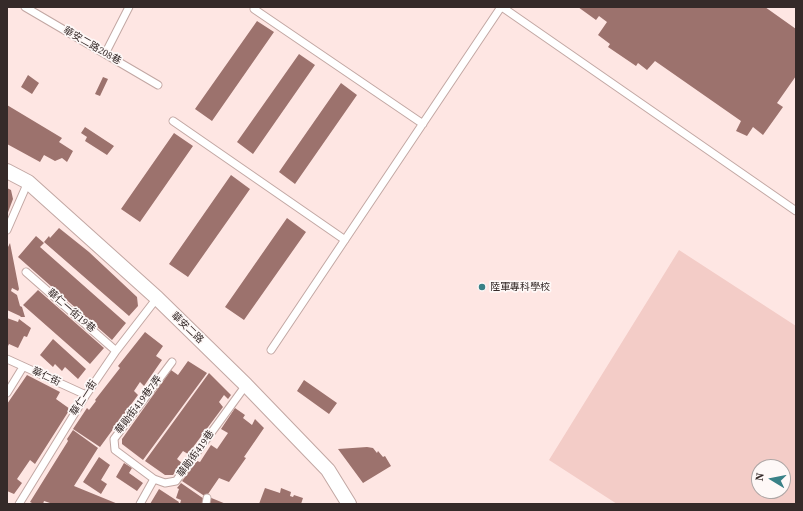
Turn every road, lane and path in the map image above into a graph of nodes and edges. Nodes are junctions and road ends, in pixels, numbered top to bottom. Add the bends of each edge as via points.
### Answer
1 (25, 7) edge
2 (129, 7) edge
3 (502, 7) edge
4 (254, 9) dead end
5 (105, 54) junction
6 (158, 85) dead end
7 (173, 120) dead end
8 (423, 124) junction
9 (7, 171) edge
10 (28, 182) junction
11 (796, 211) edge
12 (7, 230) edge
13 (345, 240) junction
14 (26, 272) dead end
15 (157, 298) junction
16 (271, 350) dead end
17 (116, 351) junction
18 (7, 359) edge
19 (172, 362) dead end
20 (23, 366) junction
21 (246, 385) junction
22 (7, 393) edge
23 (86, 395) junction
24 (154, 479) junction
25 (19, 504) edge
26 (140, 504) edge
27 (349, 504) edge

1 - 5 lane, 華安二路208巷
2 - 5 lane
3 - 8 lane
3 - 11 lane
4 - 8 lane
5 - 6 lane, 華安二路208巷
7 - 13 lane
8 - 13 lane
9 - 10 street, 華安二路
10 - 12 lane
10 - 15 street, 華安二路
13 - 16 lane
14 - 17 lane, 華仁一街19巷
15 - 17 lane, 華仁一街
15 - 21 street, 華安二路
17 - 23 lane, 華仁一街
18 - 20 lane, 華仁街
19 - 24 lane, 華勛街419巷7弄 via 114,439 115,450
20 - 22 lane
20 - 23 lane, 華仁街
21 - 24 lane, 華勛街419巷 via 176,481 165,483
21 - 27 street, 華安二路 via 328,470
23 - 25 lane, 華仁一街
24 - 26 lane

